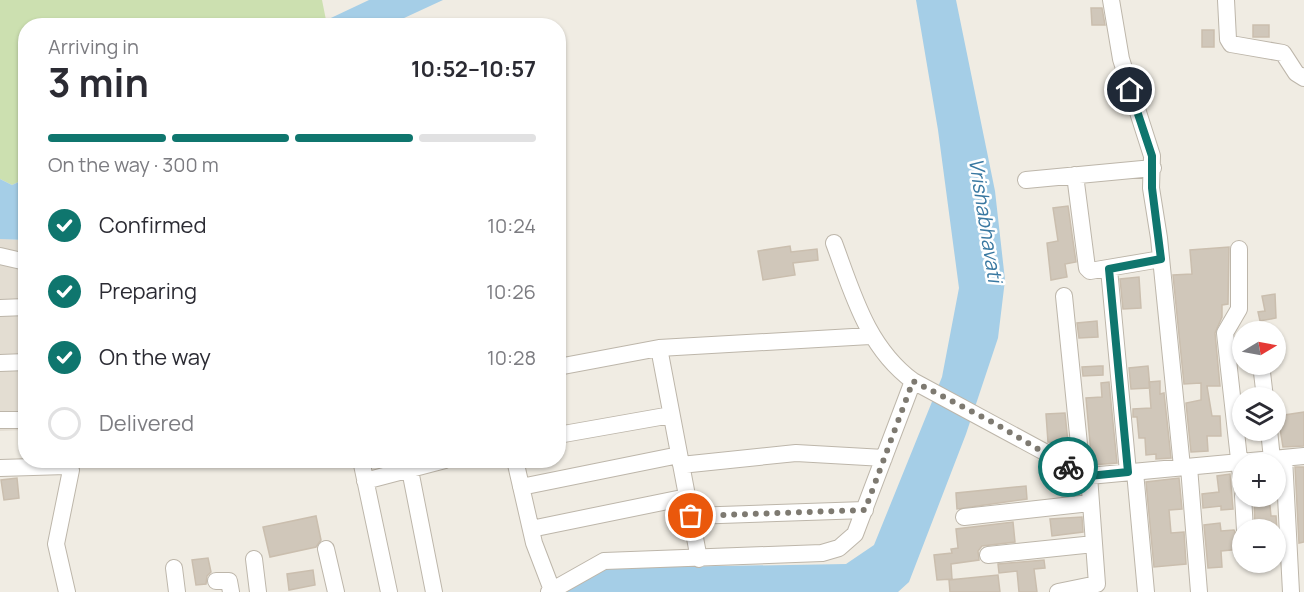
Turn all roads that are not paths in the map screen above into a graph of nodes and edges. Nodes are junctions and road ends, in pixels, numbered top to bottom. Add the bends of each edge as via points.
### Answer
1 (1111, 0) edge
2 (1226, 0) edge
3 (1304, 78) edge
4 (1153, 168) junction
5 (1075, 175) junction
6 (1026, 180) dead end
7 (834, 243) dead end
8 (1239, 249) dead end
9 (0, 256) edge
10 (1161, 259) junction
11 (18, 260) edge
12 (1109, 269) junction
13 (1064, 296) dead end
14 (18, 307) edge
15 (0, 308) edge
16 (870, 336) junction
17 (659, 348) junction
18 (18, 362) edge
19 (0, 363) edge
20 (566, 365) edge
21 (915, 383) junction
22 (671, 415) junction
23 (0, 420) edge
24 (18, 420) edge
25 (566, 434) edge
26 (1239, 453) edge
27 (1304, 456) edge
28 (1286, 457) edge
29 (884, 458) junction
30 (680, 460) junction
31 (1232, 463) edge
32 (18, 467) edge
33 (1185, 467) junction
34 (0, 468) edge
35 (68, 468) edge
36 (363, 468) edge
37 (417, 468) edge
38 (517, 468) edge
39 (410, 470) junction
40 (1131, 472) junction
41 (1085, 475) junction
42 (365, 481) junction
43 (521, 487) junction
44 (687, 497) junction
45 (1090, 502) junction
46 (1283, 507) edge
47 (865, 510) junction
48 (691, 516) junction
49 (964, 517) dead end
50 (531, 529) junction
51 (1094, 544) junction
52 (326, 549) dead end
53 (988, 555) dead end
54 (254, 559) dead end
55 (699, 559) junction
56 (174, 568) dead end
57 (216, 581) dead end
58 (550, 591) edge
59 (67, 592) edge
60 (177, 592) edge
61 (231, 592) edge
62 (258, 592) edge
63 (336, 592) edge
64 (389, 592) edge
65 (434, 592) edge
66 (1058, 592) edge
67 (1146, 592) edge
68 (1199, 592) edge
69 (1291, 592) edge

1 - 4 street via 1121,59
2 - 3 street via 1231,44 1283,53
4 - 5 street
4 - 10 street
5 - 6 street
5 - 12 street via 1087,268 1094,272
7 - 16 street
8 - 26 street via 1239,309 1225,333
9 - 11 street
10 - 12 street
10 - 33 street
12 - 40 street
13 - 41 street
14 - 15 street
16 - 17 street
16 - 21 street via 902,374
17 - 20 street
17 - 22 street
18 - 19 street
21 - 29 street
21 - 41 street
22 - 25 street
22 - 30 street
23 - 24 street
27 - 28 street
29 - 30 street via 796,453
29 - 47 street
30 - 43 street
30 - 44 street
31 - 33 street
32 - 34 street
33 - 40 street
33 - 68 street
35 - 59 street via 56,544
36 - 42 street
37 - 39 street
38 - 43 street
39 - 42 street
39 - 65 street
40 - 41 street
40 - 67 street
41 - 45 street
42 - 64 street
43 - 50 street
44 - 48 street
44 - 50 street
45 - 49 street
45 - 51 street
46 - 69 street
47 - 48 street
47 - 55 street via 855,534 839,548 822,553
48 - 55 street
50 - 58 street
51 - 53 street
51 - 66 street via 1097,584
52 - 63 street
54 - 62 street
55 - 58 street via 603,561
56 - 60 street
57 - 61 street via 229,581

